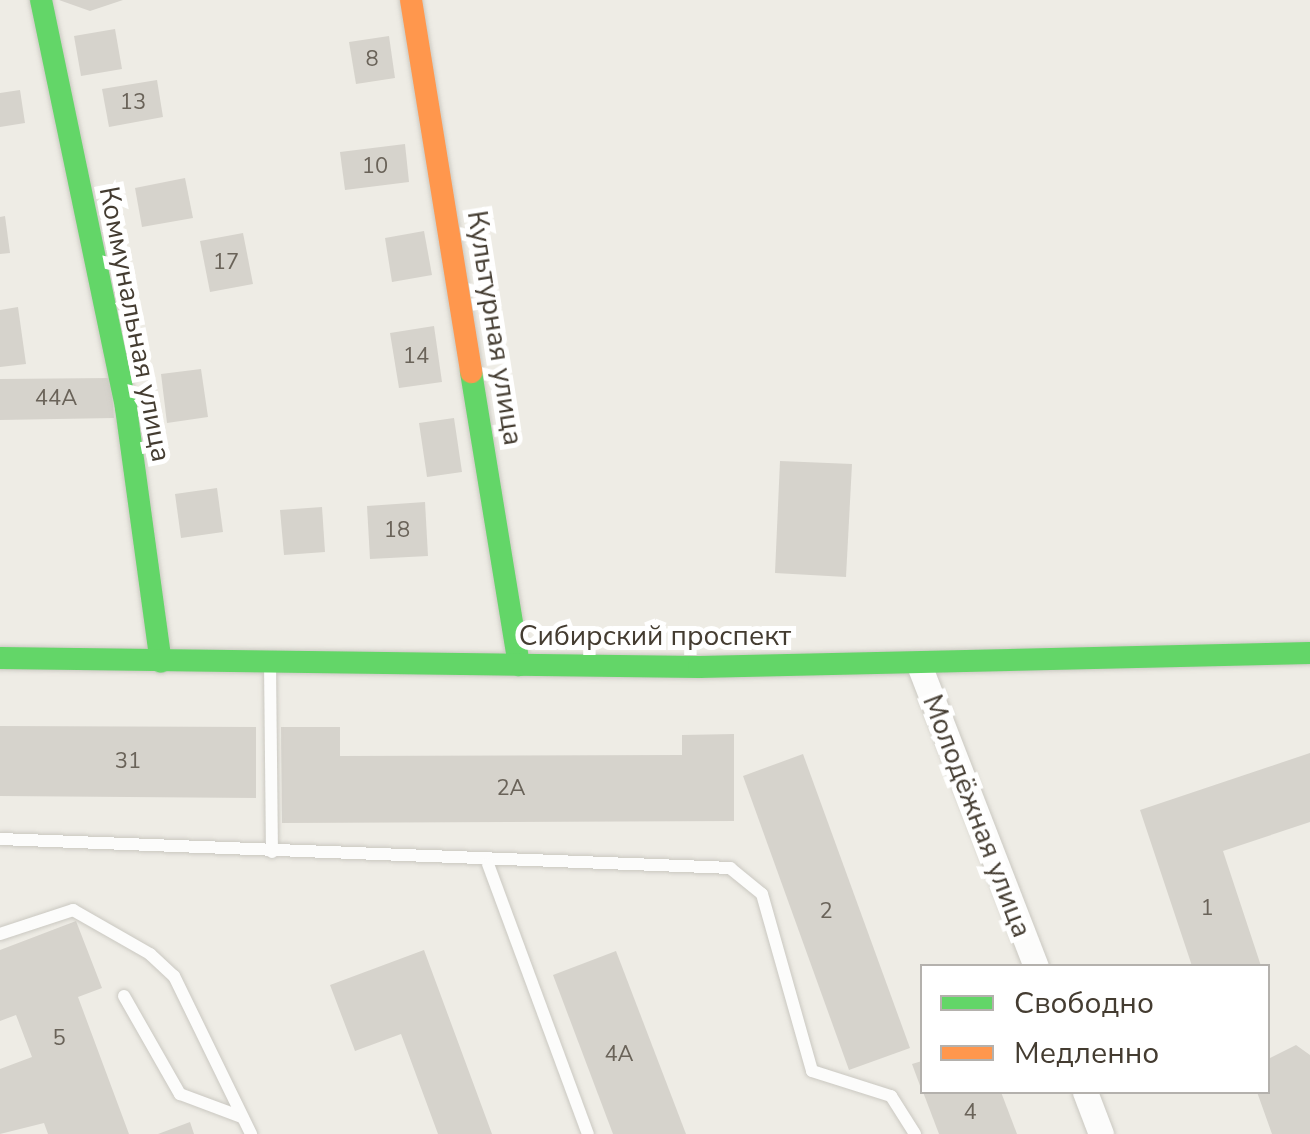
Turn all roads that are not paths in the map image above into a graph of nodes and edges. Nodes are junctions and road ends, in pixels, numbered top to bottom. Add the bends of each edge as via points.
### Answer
1 (41, 0) edge
2 (411, 0) edge
3 (1310, 653) edge
4 (0, 658) edge
5 (161, 662) junction
6 (270, 663) junction
7 (519, 665) junction
8 (919, 665) junction
9 (0, 839) edge
10 (272, 852) junction
11 (488, 864) junction
12 (0, 934) edge
13 (1035, 964) edge
14 (124, 996) dead end
15 (1086, 1094) edge
16 (242, 1117) junction
17 (251, 1134) edge
18 (588, 1134) edge
19 (915, 1134) edge
20 (1101, 1134) edge

1 - 5 street, Коммунальная улица via 126,408
2 - 7 street, Культурная улица
3 - 8 street, Сибирский проспект
4 - 5 street, Сибирский проспект
5 - 6 street, Сибирский проспект
6 - 7 street, Сибирский проспект
6 - 10 lane
7 - 8 street, Сибирский проспект
8 - 13 street, Молодёжная улица
9 - 10 lane
10 - 11 lane
11 - 18 lane
11 - 19 lane via 646,862 748,875 762,894 812,1071 891,1096
12 - 16 lane via 73,910 150,954 174,976
14 - 16 lane via 180,1094
15 - 20 street
16 - 17 lane

